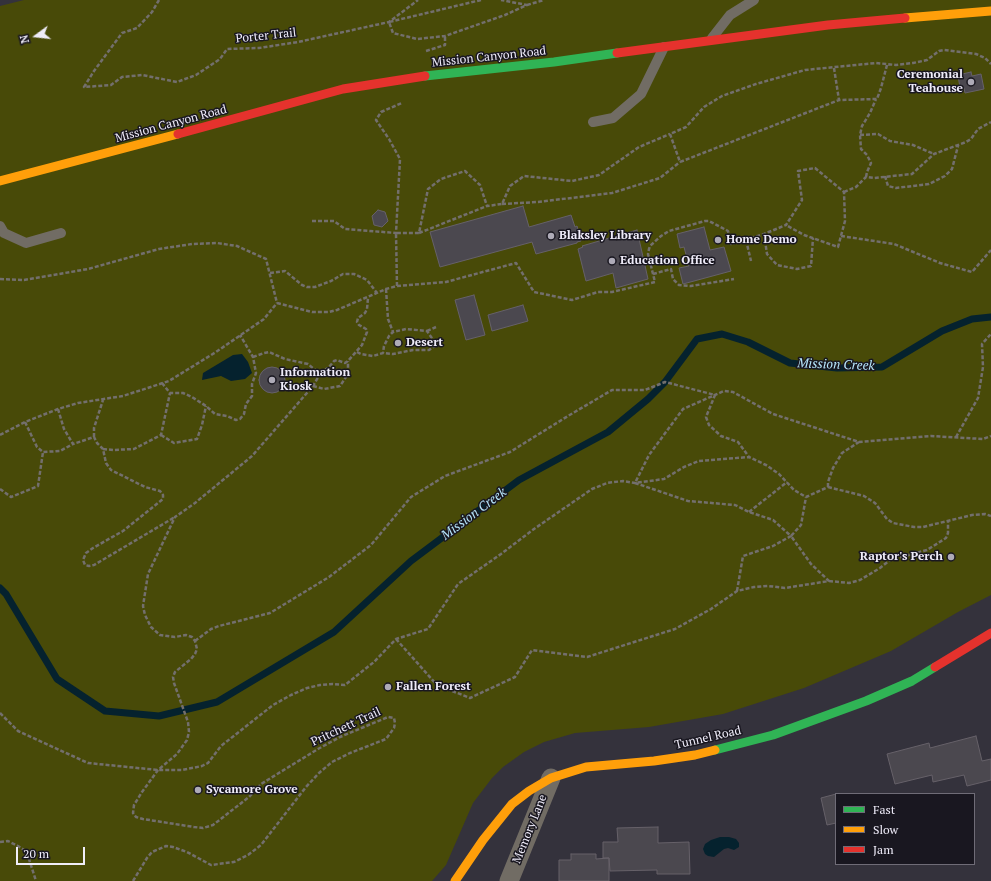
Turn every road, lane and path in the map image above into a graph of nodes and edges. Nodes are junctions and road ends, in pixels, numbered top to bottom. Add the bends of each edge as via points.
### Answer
1 (159, 0) edge
2 (418, 0) edge
3 (480, 0) edge
4 (501, 0) edge
5 (544, 0) edge
6 (754, 0) edge
7 (527, 5) junction
8 (991, 11) edge
9 (389, 22) junction
10 (711, 40) junction
11 (664, 46) junction
12 (991, 64) edge
13 (887, 65) junction
14 (834, 68) junction
15 (405, 99) dead end
16 (877, 99) junction
17 (839, 100) junction
18 (593, 122) dead end
19 (991, 122) edge
20 (670, 134) junction
21 (860, 135) junction
22 (958, 146) junction
23 (934, 154) junction
24 (680, 162) junction
25 (885, 176) junction
26 (866, 177) junction
27 (0, 181) edge
28 (844, 192) junction
29 (502, 204) junction
30 (487, 206) junction
31 (312, 221) dead end
32 (786, 225) junction
33 (0, 226) edge
34 (61, 233) dead end
35 (396, 233) junction
36 (419, 233) junction
37 (764, 234) junction
38 (841, 236) junction
39 (814, 238) junction
40 (746, 240) junction
41 (991, 250) edge
42 (751, 261) dead end
43 (270, 272) junction
44 (653, 274) junction
45 (0, 279) edge
46 (734, 279) dead end
47 (397, 286) junction
48 (386, 289) junction
49 (377, 293) junction
50 (368, 298) junction
51 (277, 303) junction
52 (436, 327) dead end
53 (427, 331) junction
54 (393, 332) junction
55 (991, 334) edge
56 (240, 335) junction
57 (357, 352) junction
58 (383, 353) junction
59 (253, 357) junction
60 (348, 361) junction
61 (320, 374) junction
62 (162, 383) junction
63 (313, 386) junction
64 (170, 393) junction
65 (715, 395) junction
66 (103, 400) junction
67 (206, 406) junction
68 (58, 409) junction
69 (25, 422) junction
70 (0, 435) edge
71 (161, 435) junction
72 (991, 436) edge
73 (94, 437) junction
74 (956, 437) junction
75 (859, 442) junction
76 (73, 444) junction
77 (103, 449) junction
78 (43, 452) junction
79 (749, 457) junction
80 (787, 482) junction
81 (635, 483) junction
82 (828, 486) junction
83 (0, 489) edge
84 (806, 497) junction
85 (749, 512) junction
86 (175, 516) junction
87 (991, 516) edge
88 (948, 520) junction
89 (791, 536) junction
90 (829, 581) junction
91 (737, 592) junction
92 (991, 633) edge
93 (396, 639) junction
94 (195, 641) junction
95 (0, 714) edge
96 (158, 770) junction
97 (551, 778) junction
98 (0, 842) edge
99 (36, 881) edge
100 (133, 881) edge
101 (455, 881) edge
102 (509, 881) edge

1 - 9 path, Porter Trail via 137,28 122,33 84,87 111,85 122,77 142,75 178,82 196,75 220,59 227,49 259,48 298,42
2 - 9 path
3 - 9 path
4 - 7 path
5 - 7 path
6 - 10 lane via 730,15
7 - 9 path via 445,36 417,39 393,33
8 - 10 street, Mission Canyon Road via 828,25
10 - 11 street, Mission Canyon Road
11 - 18 lane via 641,94 613,118
11 - 27 street, Mission Canyon Road via 554,62 407,78 342,89
12 - 13 path via 976,54 944,50 920,62
13 - 14 path via 876,63
13 - 16 path
14 - 17 path
14 - 20 path via 805,70 722,96 704,106 686,127
15 - 35 path via 403,103 381,112 376,120 400,159
16 - 17 path
16 - 21 path via 862,126
17 - 24 path
19 - 22 path
20 - 24 path
20 - 29 path via 639,147 599,175 572,181 524,176 510,186
21 - 23 path via 878,134 890,141 913,145
21 - 26 path via 861,149 871,164
22 - 23 path
22 - 25 path via 952,169 945,176 928,184 896,188 888,186
23 - 25 path via 912,174
24 - 29 path via 660,178 612,193
25 - 26 path
26 - 28 path via 856,187
28 - 32 path via 815,168 798,171 802,200
28 - 38 path via 845,221
29 - 30 path
30 - 36 path
30 - 36 path via 480,184 465,171 441,179 428,189
31 - 35 path via 334,221 345,229
32 - 37 path
32 - 39 path
33 - 34 lane via 4,233 26,243
35 - 36 path
35 - 47 path
37 - 39 path via 768,254 777,265 797,269 812,266
37 - 40 path
38 - 39 path via 838,247
38 - 41 path via 894,244 940,263 972,272
40 - 42 path
40 - 44 path via 731,244 728,231 710,221 669,231 650,246 648,254
43 - 45 path via 266,259 237,246 217,243 159,249 88,269 24,280
43 - 49 path via 285,271 307,287 315,287 344,274 354,274 366,280
43 - 51 path
44 - 46 path via 671,269 673,279 679,286
44 - 47 path via 655,282 612,292 598,292 572,300 534,292 516,264 446,282
47 - 48 path
48 - 49 path
48 - 54 path via 388,319
49 - 50 path
50 - 51 path via 337,310 321,313
50 - 57 path via 368,309 357,322 367,332
51 - 56 path via 264,319
52 - 53 path
53 - 54 path via 406,329
53 - 58 path via 436,344 429,350
54 - 58 path via 386,340
55 - 74 path via 982,344 983,367 978,398
56 - 59 path
56 - 62 path
57 - 58 path via 373,356
57 - 60 path
59 - 61 path via 269,352 308,364
59 - 67 path via 256,373 252,384 252,396 246,404 242,418 236,420 215,414
60 - 61 path via 334,361
60 - 63 path via 346,377 340,386 329,389
61 - 63 path
62 - 64 path
62 - 66 path
63 - 86 path via 252,456 196,503
64 - 67 path via 183,393
64 - 71 path
65 - 75 path via 724,391 733,392 773,414
65 - 79 path via 706,417 709,425 721,436 738,442
65 - 81 path via 683,409 650,455
65 - 94 path via 665,382 645,390 612,390 510,452 445,476 412,497 371,545 329,577 270,613 215,628
66 - 68 path
66 - 73 path via 94,428
67 - 71 path via 197,438 174,443
68 - 69 path
68 - 76 path
69 - 70 path
69 - 78 path via 37,447
71 - 77 path via 134,448
72 - 74 path via 983,439
73 - 76 path
73 - 77 path
74 - 75 path via 931,436
75 - 82 path via 842,453
76 - 78 path via 60,451
77 - 86 path via 106,463 111,470 145,487 160,491 163,499 123,531 86,553 83,560 85,565 94,565
78 - 83 path via 38,486 11,497
79 - 80 path via 766,465
79 - 81 path via 699,461 664,479
80 - 84 path
80 - 85 path
81 - 85 path via 688,501 735,505
81 - 93 path via 607,483 592,489 458,584 428,629
82 - 84 path
82 - 88 path via 864,496 875,503 893,523 923,527
84 - 89 path via 801,525
85 - 89 path via 773,520
86 - 94 path via 148,574 143,606 145,615 160,635 186,635
87 - 88 path via 972,515
88 - 90 path via 946,538 927,550 890,560 860,580 849,583
89 - 90 path via 811,564
89 - 91 path via 773,546 743,556
90 - 91 path via 785,588 754,587
91 - 93 path via 675,629 587,657 532,650 515,677 470,698 438,685
92 - 97 street, Tunnel Road via 912,681 773,735 695,755 586,767
93 - 96 path via 374,662 345,685 307,688 273,705 220,746 202,766 182,770
94 - 96 path via 196,654 175,672 173,677 189,732 183,748
95 - 96 path via 18,731 88,762
96 - 100 path, Pritchett Trail via 134,805 133,812 136,817 202,828 214,825 261,784 318,749 388,717 394,718 394,728 386,739 332,762 319,773 261,845 248,855 234,862 211,865 187,852 166,846 152,852
97 - 101 street, Tunnel Road via 529,790 512,804
97 - 102 street, Memory Lane
98 - 99 path via 8,841 24,850

